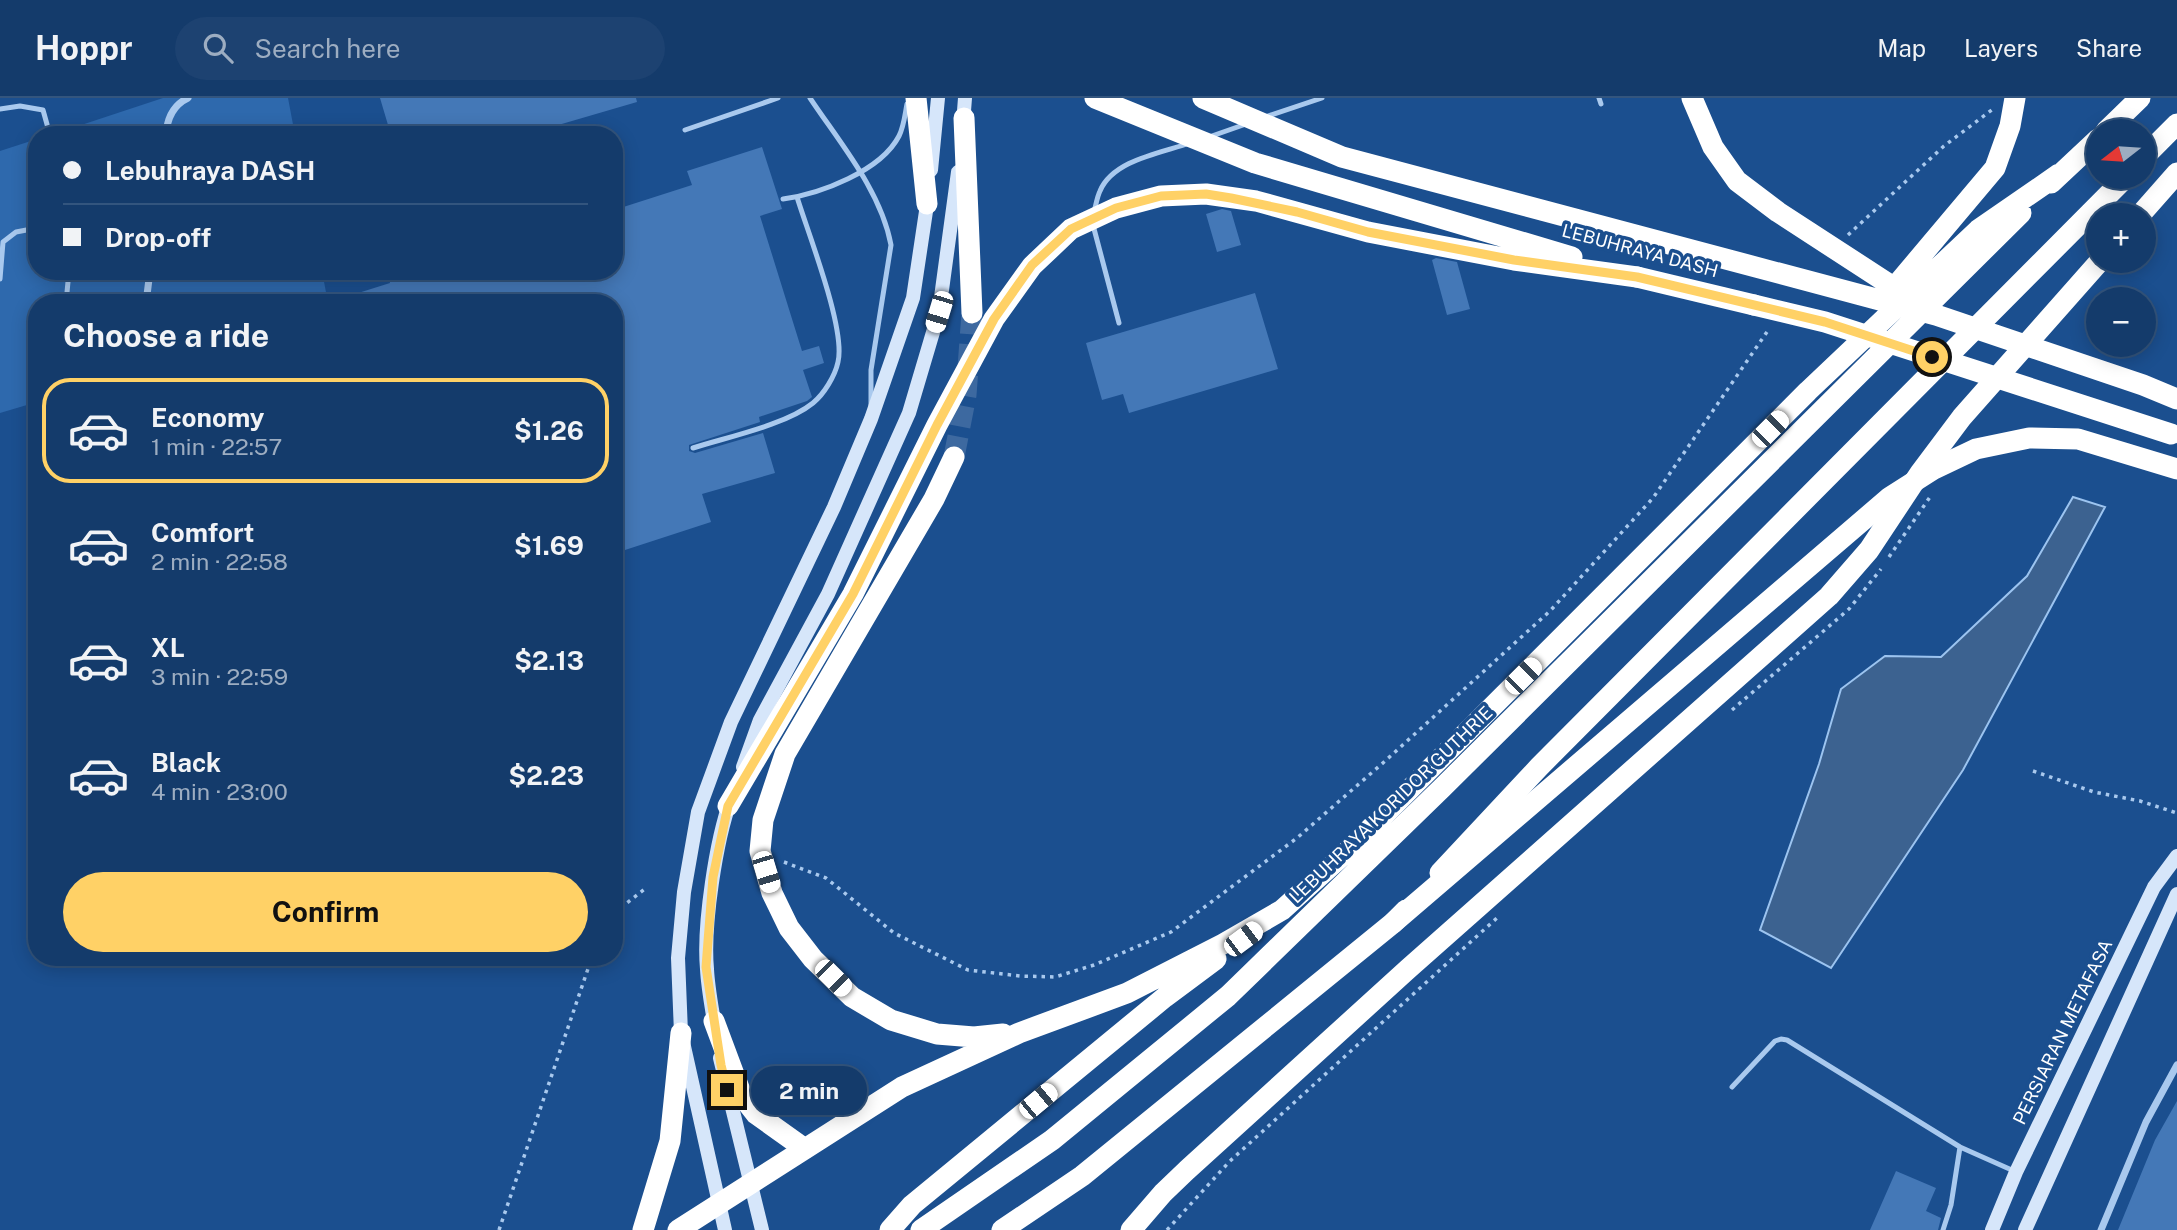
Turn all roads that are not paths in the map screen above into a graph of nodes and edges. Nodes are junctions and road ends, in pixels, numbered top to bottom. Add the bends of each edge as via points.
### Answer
1 (188, 98) edge
2 (778, 98) edge
3 (909, 98) edge
4 (916, 98) edge
5 (938, 98) edge
6 (1095, 98) edge
7 (1203, 98) edge
8 (1322, 98) edge
9 (1692, 98) edge
10 (2140, 98) edge
11 (813, 100) edge
12 (2008, 101) edge
13 (0, 108) edge
14 (965, 108) edge
15 (2119, 119) edge
16 (2177, 124) edge
17 (47, 126) edge
18 (168, 126) edge
19 (685, 130) dead end
20 (2156, 145) edge
21 (2086, 150) edge
22 (861, 173) junction
23 (2177, 173) edge
24 (2059, 174) junction
25 (2115, 189) edge
26 (797, 197) junction
27 (783, 198) dead end
28 (2151, 203) edge
29 (927, 204) junction
30 (28, 230) edge
31 (2088, 273) edge
32 (1637, 277) junction
33 (0, 279) edge
34 (972, 313) tunnel mouth
35 (1936, 314) junction
36 (1119, 323) dead end
37 (1808, 391) junction
38 (2177, 399) edge
39 (871, 419) junction
40 (2177, 436) edge
41 (693, 448) dead end
42 (954, 457) tunnel mouth
43 (2177, 469) edge
44 (728, 806) junction
45 (2177, 856) edge
46 (2177, 894) edge
47 (1282, 910) junction
48 (1393, 923) junction
49 (714, 1021) junction
50 (681, 1033) junction
51 (1019, 1033) junction
52 (2177, 1065) edge
53 (1732, 1087) dead end
54 (1960, 1147) junction
55 (805, 1149) junction
56 (2016, 1172) junction
57 (750, 1185) junction
58 (719, 1203) junction
59 (761, 1225) edge
60 (643, 1230) edge
61 (678, 1230) edge
62 (725, 1230) edge
63 (890, 1230) edge
64 (921, 1230) edge
65 (1002, 1230) edge
66 (1131, 1230) edge
67 (1943, 1230) edge
68 (1992, 1230) edge
69 (2025, 1230) edge
70 (2101, 1230) edge

1 - 18 street via 171,113
2 - 19 lane
3 - 22 lane via 899,136
4 - 29 highway
5 - 29 main road
6 - 32 highway, LEBUHRAYA DASH, bridge via 1255,163
7 - 35 highway, LEBUHRAYA DASH, bridge via 1342,157
8 - 36 lane via 1126,165 1112,175 1100,189 1093,225
9 - 35 highway, bridge via 1713,147 1737,181 1787,219
10 - 15 highway
11 - 22 lane
12 - 37 highway via 2010,126 1995,168
13 - 17 lane via 43,110
14 - 34 highway
14 - 44 main road via 939,312 909,413 828,594 760,720
16 - 20 highway
21 - 24 highway, LEBUHRAYA KORIDOR GUTHRIE
22 - 26 lane
22 - 39 lane via 888,228 891,245 871,370
23 - 28 highway
24 - 37 highway via 1978,230
24 - 64 highway, LEBUHRAYA KORIDOR GUTHRIE via 1228,996 1052,1140
25 - 48 highway via 1539,767
26 - 27 lane
26 - 41 lane via 835,316 839,361 814,402 788,418
29 - 39 main road via 913,298
30 - 33 lane via 3,242
31 - 66 highway via 1962,417 1869,550 1829,596 1187,1170
32 - 40 highway, LEBUHRAYA DASH, bridge via 1825,322
32 - 44 highway, bridge via 1514,260 1368,232 1256,201 1206,194 1161,196 1116,208 1071,229 1032,265 994,319 853,594
35 - 38 highway, LEBUHRAYA DASH, bridge
37 - 47 highway via 1352,847
39 - 50 main road via 731,722 698,812 678,958
42 - 51 highway via 786,754 763,820 760,851 772,893 789,928 852,997 891,1020 937,1034
43 - 48 highway, bridge via 2078,439 2029,438 1976,449 1934,469 1890,497
44 - 49 main road via 708,918 706,967
45 - 56 main road, PERSIARAN METAFASA via 2154,887
46 - 69 main road
47 - 51 highway via 1127,993
47 - 63 highway via 1154,1006 912,1205
48 - 65 highway via 1082,1176
49 - 55 highway via 742,1096 756,1114
49 - 57 main road
50 - 58 main road
50 - 60 highway via 670,1141
51 - 55 highway via 902,1087
52 - 70 street via 2146,1122
53 - 54 lane via 1775,1041 1787,1040
54 - 56 lane
54 - 67 lane
55 - 57 highway
56 - 68 main road, PERSIARAN METAFASA
57 - 58 highway
57 - 59 main road
58 - 61 highway
58 - 62 main road

